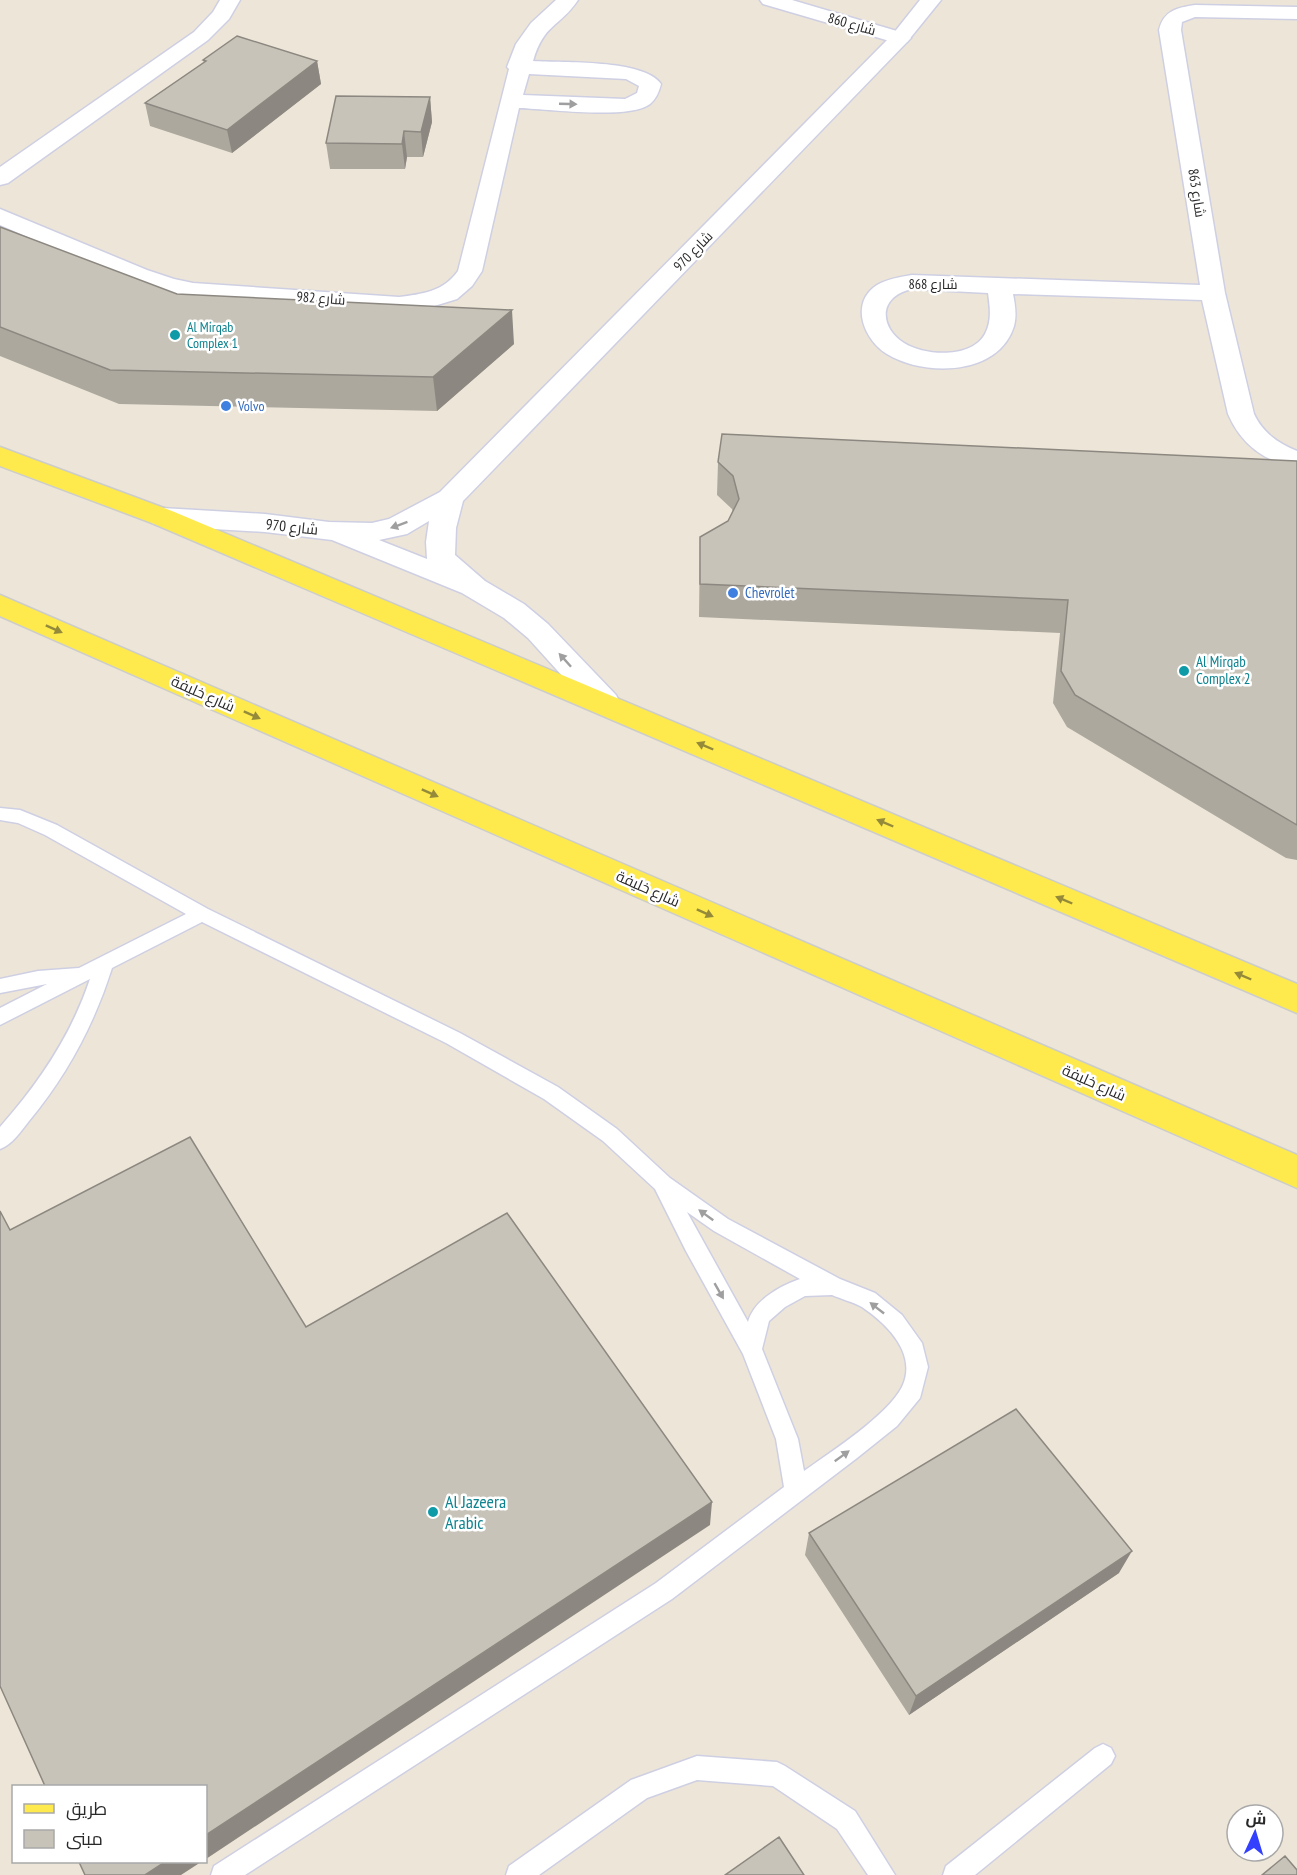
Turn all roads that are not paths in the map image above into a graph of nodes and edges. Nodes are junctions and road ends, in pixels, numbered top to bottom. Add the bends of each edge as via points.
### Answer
1 (230, 0) edge
2 (568, 0) edge
3 (770, 0) edge
4 (931, 0) edge
5 (807, 5) edge
6 (1297, 13) edge
7 (900, 38) junction
8 (518, 68) junction
9 (510, 101) junction
10 (0, 178) edge
11 (0, 216) edge
12 (1000, 286) junction
13 (1214, 293) junction
14 (0, 456) edge
15 (1297, 460) edge
16 (450, 498) junction
17 (162, 517) junction
18 (329, 531) junction
19 (475, 588) junction
20 (0, 605) edge
21 (605, 703) junction
22 (0, 814) edge
23 (202, 914) junction
24 (105, 963) junction
25 (83, 974) junction
26 (0, 986) edge
27 (1297, 999) edge
28 (0, 1017) edge
29 (0, 1141) edge
30 (1297, 1172) edge
31 (663, 1184) junction
32 (833, 1286) junction
33 (752, 1350) junction
34 (795, 1490) junction
35 (1103, 1756) dead end
36 (223, 1875) edge
37 (518, 1875) edge
38 (883, 1875) edge
39 (955, 1875) edge

1 - 10 street via 222,15 201,36
2 - 8 street, شارع 982 via 531,35
3 - 5 street, شارع 860
4 - 7 street, شارع 970
5 - 7 street, شارع 860
6 - 13 street, شارع 863 via 1195,11 1172,20 1170,30
7 - 16 street, شارع 970
8 - 9 street, شارع 982
9 -> 8 street via 626,106 640,102 650,84 627,73
9 - 11 street, شارع 982 via 470,271 462,285 450,294 430,300 399,304 169,286
12 - 12 street, شارع 868 via 912,282 881,294 873,316 882,338 897,349 939,360 963,359 984,351 999,333
12 - 13 street, شارع 868
13 - 15 street, شارع 863 via 1246,427 1256,440
14 - 17 main road
16 -> 18 street, شارع 970 via 397,527 372,532
16 - 19 street, شارع 970 via 441,524 441,558
17 - 18 street, شارع 970
17 - 21 main road
18 - 19 street
21 -> 19 street, شارع 970 via 538,631 514,610
20 -> 30 main road, شارع خليفة
27 -> 21 main road
22 - 23 lane via 20,817 51,830
23 - 24 lane
23 - 31 lane via 453,1038 551,1093 610,1136
24 - 25 lane
24 - 29 lane via 78,1035 44,1089
25 - 26 lane
25 - 28 lane
32 -> 31 lane via 721,1225
31 -> 33 lane
32 - 33 lane via 803,1287 778,1300 760,1316
34 -> 32 lane via 889,1419 912,1390 917,1367 912,1343 895,1322 868,1300
33 - 34 lane via 787,1439
34 - 36 lane via 664,1591
35 - 39 lane
37 - 38 lane via 640,1789 698,1768 777,1774 846,1820

